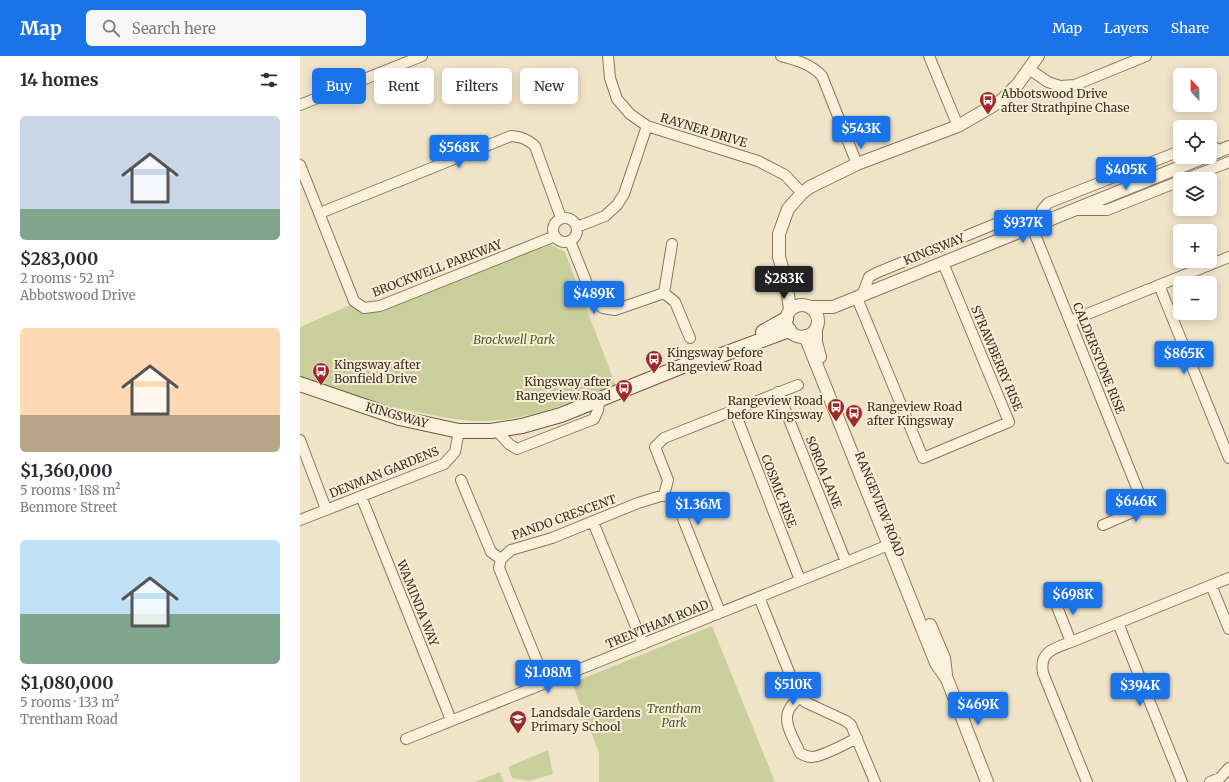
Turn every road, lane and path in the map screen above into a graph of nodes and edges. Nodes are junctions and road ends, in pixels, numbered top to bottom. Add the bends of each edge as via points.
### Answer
1 (422, 56) edge
2 (608, 56) edge
3 (781, 56) edge
4 (929, 56) edge
5 (1038, 56) edge
6 (1146, 56) edge
7 (1029, 69) junction
8 (300, 105) edge
9 (647, 126) junction
10 (958, 126) junction
11 (1173, 154) edge
12 (1229, 162) edge
13 (857, 164) junction
14 (1188, 164) edge
15 (300, 165) edge
16 (1204, 172) edge
17 (1173, 184) edge
18 (802, 193) junction
19 (1074, 210) junction
20 (320, 214) junction
21 (561, 218) junction
22 (1038, 225) junction
23 (577, 227) junction
24 (1018, 233) junction
25 (555, 236) junction
26 (570, 241) junction
27 (672, 244) dead end
28 (1229, 257) edge
29 (943, 263) junction
30 (786, 281) junction
31 (1159, 285) junction
32 (664, 293) junction
33 (859, 297) junction
34 (806, 306) junction
35 (833, 307) junction
36 (788, 320) junction
37 (1070, 321) junction
38 (817, 326) junction
39 (804, 336) junction
40 (690, 338) dead end
41 (300, 384) edge
42 (798, 385) dead end
43 (778, 392) junction
44 (600, 399) junction
45 (734, 410) junction
46 (838, 410) junction
47 (496, 430) junction
48 (459, 431) junction
49 (300, 440) edge
50 (1229, 458) edge
51 (461, 480) dead end
52 (664, 495) junction
53 (361, 496) junction
54 (326, 509) junction
55 (300, 520) edge
56 (593, 522) junction
57 (1103, 525) dead end
58 (893, 543) junction
59 (501, 559) junction
60 (846, 562) junction
61 (1229, 578) edge
62 (800, 580) junction
63 (1211, 585) junction
64 (759, 597) junction
65 (1054, 599) dead end
66 (720, 612) junction
67 (1118, 623) junction
68 (1229, 630) edge
69 (1071, 642) junction
70 (643, 644) junction
71 (546, 683) junction
72 (799, 697) junction
73 (451, 720) junction
74 (858, 738) junction
75 (406, 739) dead end
76 (1229, 768) edge
77 (1221, 780) edge
78 (875, 782) edge
79 (987, 782) edge
80 (1087, 782) edge
81 (1182, 782) edge
82 (1210, 782) edge

1 - 8 street
2 - 9 street, RAYNER DRIVE via 610,78 617,100 630,114
3 - 13 street via 815,69 822,76
4 - 10 street
5 - 7 street
6 - 7 street via 1074,85 1060,86 1048,82
7 - 10 street via 1001,101
9 - 18 street, RAYNER DRIVE via 758,161 785,175
9 - 23 street via 624,194 617,205 605,216
10 - 13 street
11 - 22 street via 1048,204 1042,210
12 - 16 street
13 - 18 street
14 - 19 street, KINGSWAY
15 - 20 street, BROCKWELL PARKWAY
17 - 19 street, KINGSWAY via 1107,210
18 - 30 street via 788,209 779,234 779,257
19 - 22 street, KINGSWAY
20 - 21 street via 511,136 521,137 535,146
20 - 25 street, BROCKWELL PARKWAY via 354,301 364,308 380,306
21 - 23 street via 574,221
21 - 25 street via 554,225
22 - 24 street, KINGSWAY
22 - 37 street, CALDERSTONE RISE
23 - 26 street via 575,236
24 - 29 street, KINGSWAY
24 - 33 street, KINGSWAY via 1003,222 995,224 868,277
25 - 26 street via 562,242
26 - 32 street via 594,301 603,308 615,310
27 - 32 street
28 - 31 street
29 - 33 street, KINGSWAY
29 - 33 street, STRAWBERRY RISE via 1010,422 923,458
30 - 34 street
30 - 36 street
31 - 37 street
31 - 50 street
32 - 40 street via 674,302
33 - 35 street, KINGSWAY
34 - 35 street, KINGSWAY
34 - 36 street via 796,306
34 - 38 street via 817,315
35 - 38 street, KINGSWAY
36 - 39 street via 794,335
36 - 44 main road, KINGSWAY via 719,356 704,357
37 - 57 street, CALDERSTONE RISE via 1141,498 1140,509
38 - 39 street via 811,334
38 - 46 street, RANGEVIEW ROAD via 818,351
39 - 46 street, RANGEVIEW ROAD
41 - 48 main road, KINGSWAY via 399,418
42 - 43 street
43 - 45 street
43 - 60 street, SOROA LANE
44 - 47 main road, KINGSWAY via 561,415
44 - 47 street via 594,419 517,449
45 - 52 street via 664,438 655,447 668,480
45 - 62 street, COSMIC RISE
46 - 58 street, RANGEVIEW ROAD
47 - 48 main road, KINGSWAY
48 - 53 street, DENMAN GARDENS via 455,452 444,464
49 - 54 street
51 - 59 street via 491,552
52 - 56 street, PANDO CRESCENT
52 - 66 street via 676,501
53 - 54 street, DENMAN GARDENS
53 - 73 street, WAMINDA WAY
54 - 55 street, DENMAN GARDENS
56 - 59 street, PANDO CRESCENT via 511,550
56 - 70 street
58 - 60 street, TRENTHAM ROAD
58 - 79 street, RANGEVIEW ROAD via 936,662 947,679
59 - 71 street via 499,568
60 - 62 street, TRENTHAM ROAD
61 - 63 street
62 - 64 street, TRENTHAM ROAD
63 - 67 street
63 - 68 street
64 - 66 street, TRENTHAM ROAD
64 - 72 street
65 - 69 street
66 - 70 street, TRENTHAM ROAD
67 - 69 street
67 - 81 street
69 - 80 street via 1047,653 1042,666
70 - 71 street, TRENTHAM ROAD
71 - 73 street, TRENTHAM ROAD
72 - 74 street via 804,702 846,721
72 - 74 street via 786,717 796,746 803,756 819,755
73 - 75 street, TRENTHAM ROAD
74 - 78 street
76 - 77 street
77 - 82 street

